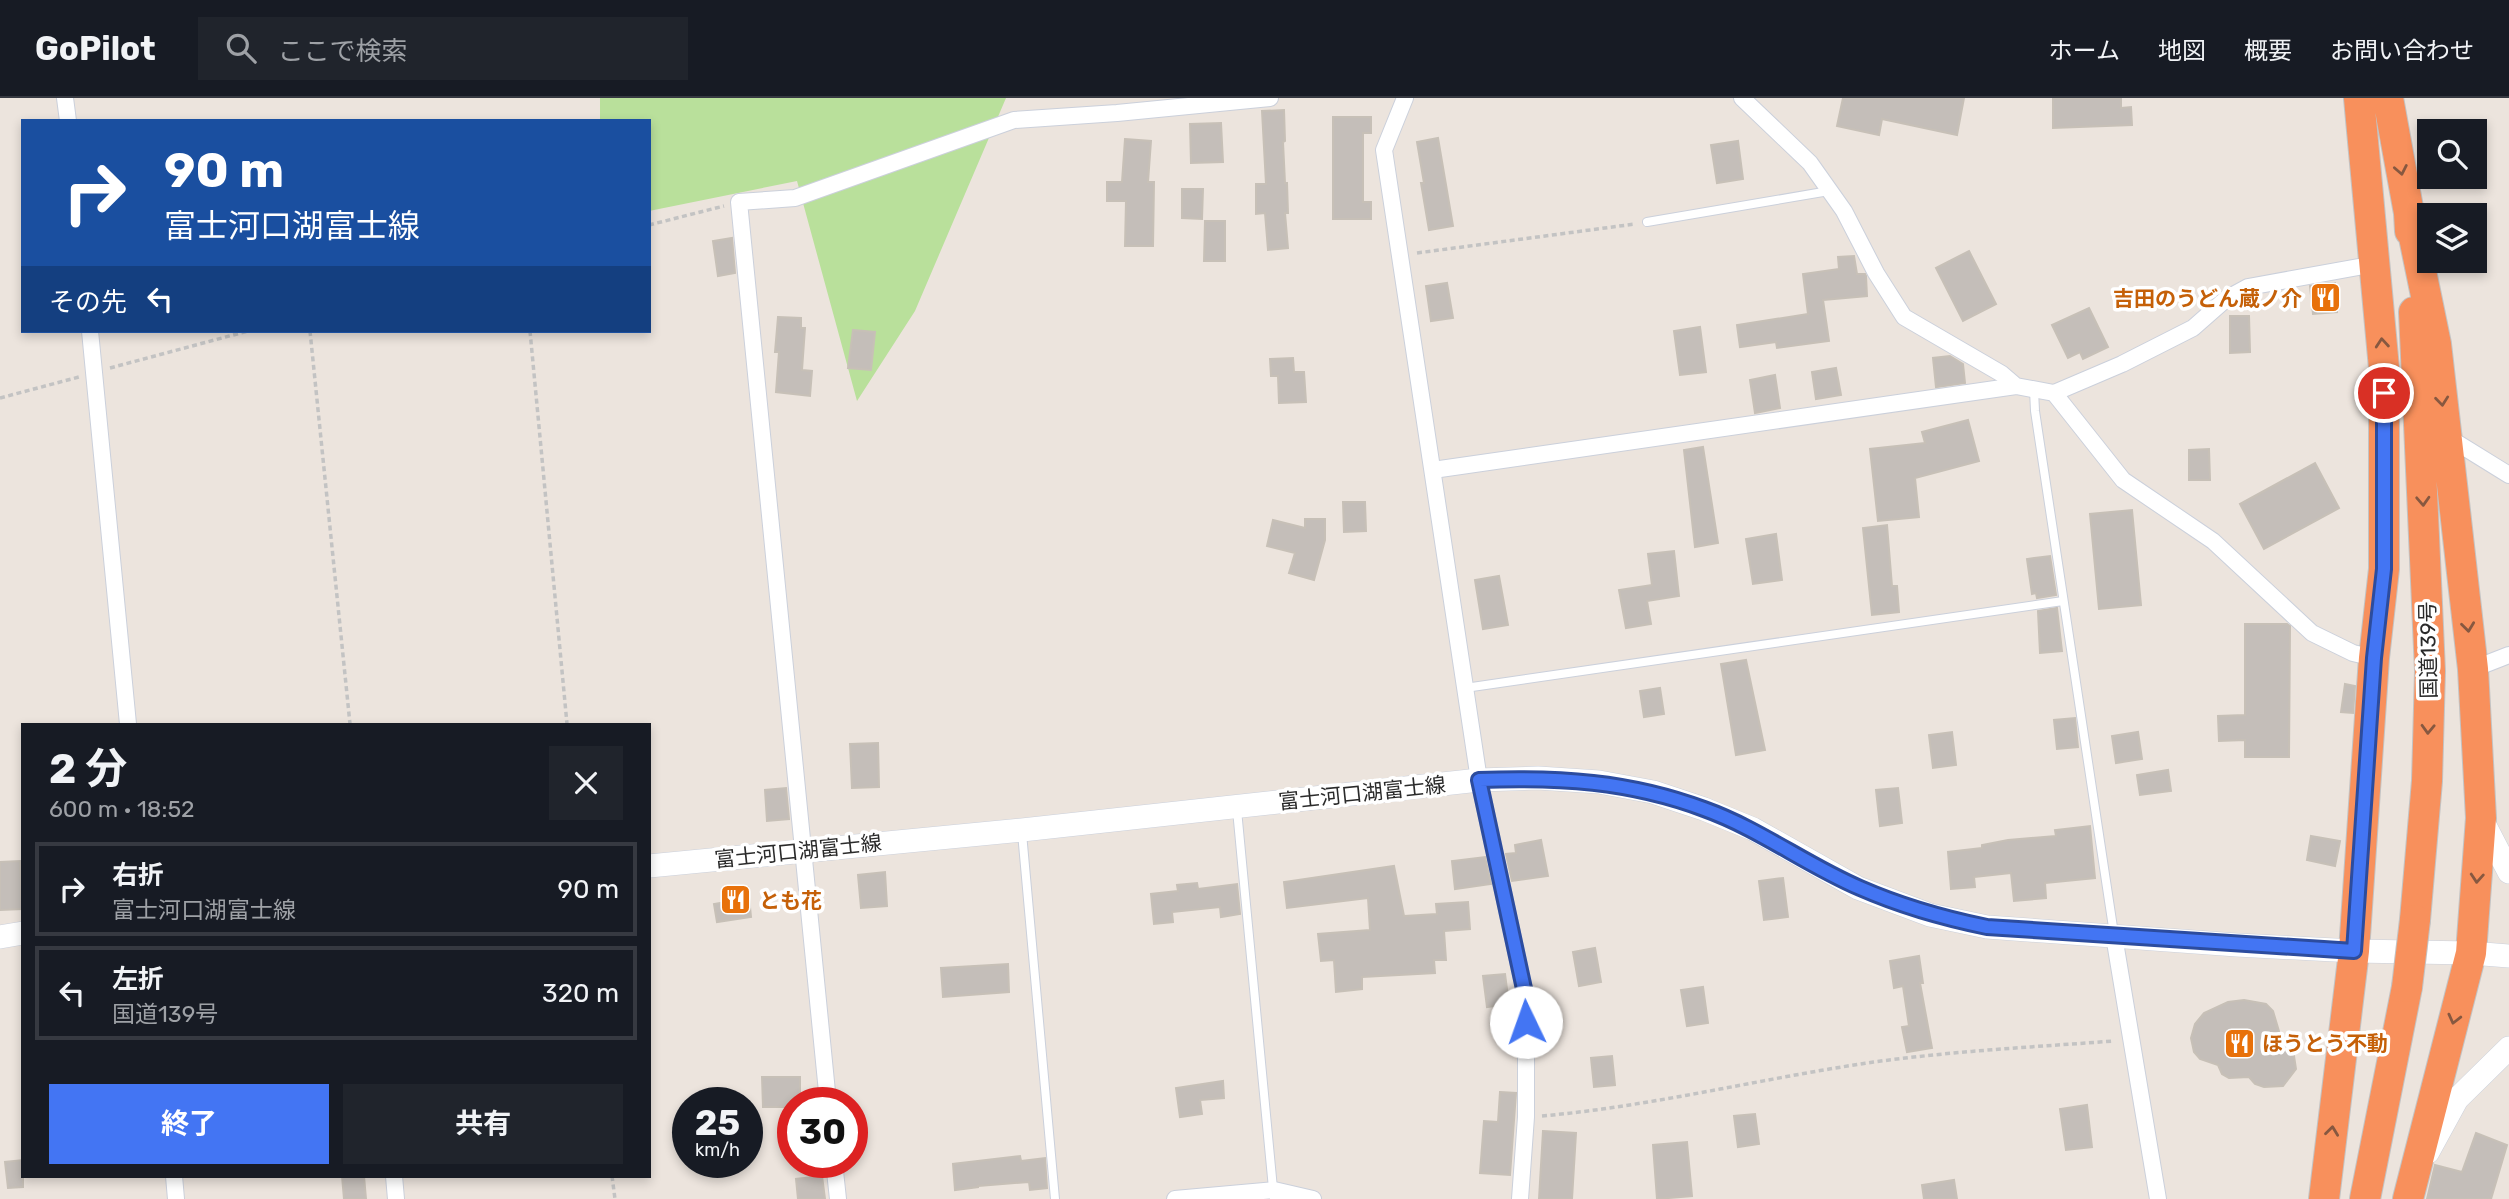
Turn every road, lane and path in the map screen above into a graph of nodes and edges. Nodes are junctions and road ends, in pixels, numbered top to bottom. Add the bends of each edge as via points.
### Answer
1 (65, 98) edge
2 (1270, 98) edge
3 (1405, 98) edge
4 (1742, 98) edge
5 (2359, 98) edge
6 (2388, 98) edge
7 (68, 119) edge
8 (1829, 191) junction
9 (739, 202) junction
10 (2409, 213) junction
11 (1647, 222) joint
12 (651, 224) edge
13 (1401, 256) junction
14 (2375, 264) junction
15 (90, 333) edge
16 (241, 333) edge
17 (310, 333) edge
18 (530, 333) edge
19 (94, 373) junction
20 (2016, 386) junction
21 (2034, 390) junction
22 (2054, 393) junction
23 (0, 398) edge
24 (2446, 436) junction
25 (1433, 470) junction
26 (2509, 475) edge
27 (2063, 601) junction
28 (2509, 655) edge
29 (2374, 658) junction
30 (2473, 669) junction
31 (1465, 688) junction
32 (128, 723) edge
33 (350, 723) edge
34 (568, 723) edge
35 (1479, 780) junction
36 (1237, 807) junction
37 (2481, 818) junction
38 (1022, 830) junction
39 (803, 850) junction
40 (651, 866) edge
41 (2509, 872) edge
42 (21, 933) edge
43 (2115, 936) junction
44 (0, 937) edge
45 (2354, 951) junction
46 (2471, 953) junction
47 (2509, 956) edge
48 (2133, 1040) junction
49 (2509, 1048) edge
50 (827, 1087) edge
51 (1526, 1117) junction
52 (174, 1178) edge
53 (394, 1178) edge
54 (612, 1178) edge
55 (836, 1178) edge
56 (2411, 1188) edge
57 (1274, 1195) edge
58 (176, 1199) edge
59 (396, 1199) edge
60 (615, 1199) edge
61 (838, 1199) edge
62 (1055, 1199) edge
63 (1175, 1199) edge
64 (1313, 1199) edge
65 (1520, 1199) edge
66 (2158, 1199) edge
67 (2324, 1199) edge
68 (2365, 1199) edge

1 - 7 street
2 - 9 street via 1014,120 795,198
3 - 13 street via 1384,150
4 - 8 street via 1810,163
5 - 14 highway
6 -> 10 highway, 国道139号
8 - 11 lane
8 - 20 street via 1904,317
9 - 12 path
9 - 39 street
10 -> 24 highway via 2436,344
10 -> 68 highway, 国道139号, bridge via 2430,671 2427,781 2407,987
11 - 13 path
13 - 25 street
14 - 22 street via 2248,287 2226,299 2193,328
29 -> 14 highway via 2384,569 2384,368
15 - 19 street
16 - 19 path
17 - 33 path
18 - 34 path
19 - 23 path
19 - 32 street
20 - 21 street
20 - 25 street
21 - 22 street
21 - 27 lane
22 - 29 street via 2123,480 2213,541 2312,633
24 - 26 street
24 -> 30 highway
25 - 31 street
27 - 31 lane
27 - 43 lane
28 - 30 street
29 - 45 highway
30 - 37 highway
31 - 35 street
35 - 36 main road, 富士河口湖富士線
35 - 43 main road, 富士河口湖富士線 via 1599,782 1653,792 1753,829 1858,888 1930,915 1987,927
35 - 51 street via 1526,998
36 - 38 main road, 富士河口湖富士線
36 - 57 lane
37 - 41 main road
37 -> 46 highway
38 - 39 main road, 富士河口湖富士線
38 - 62 lane
39 - 40 main road, 富士河口湖富士線
39 - 50 street
42 - 44 main road
43 - 45 main road, 富士河口湖富士線
43 - 48 street
45 - 46 main road, 富士河口湖富士線
67 -> 45 highway
46 - 47 main road, 富士河口湖富士線
46 -> 56 highway
48 - 51 path via 1939,1053 1587,1112
48 - 66 street
49 - 56 main road via 2457,1099
51 - 65 street
52 - 58 street
53 - 59 street
54 - 60 path
55 - 61 street
57 - 63 street
57 - 64 street

